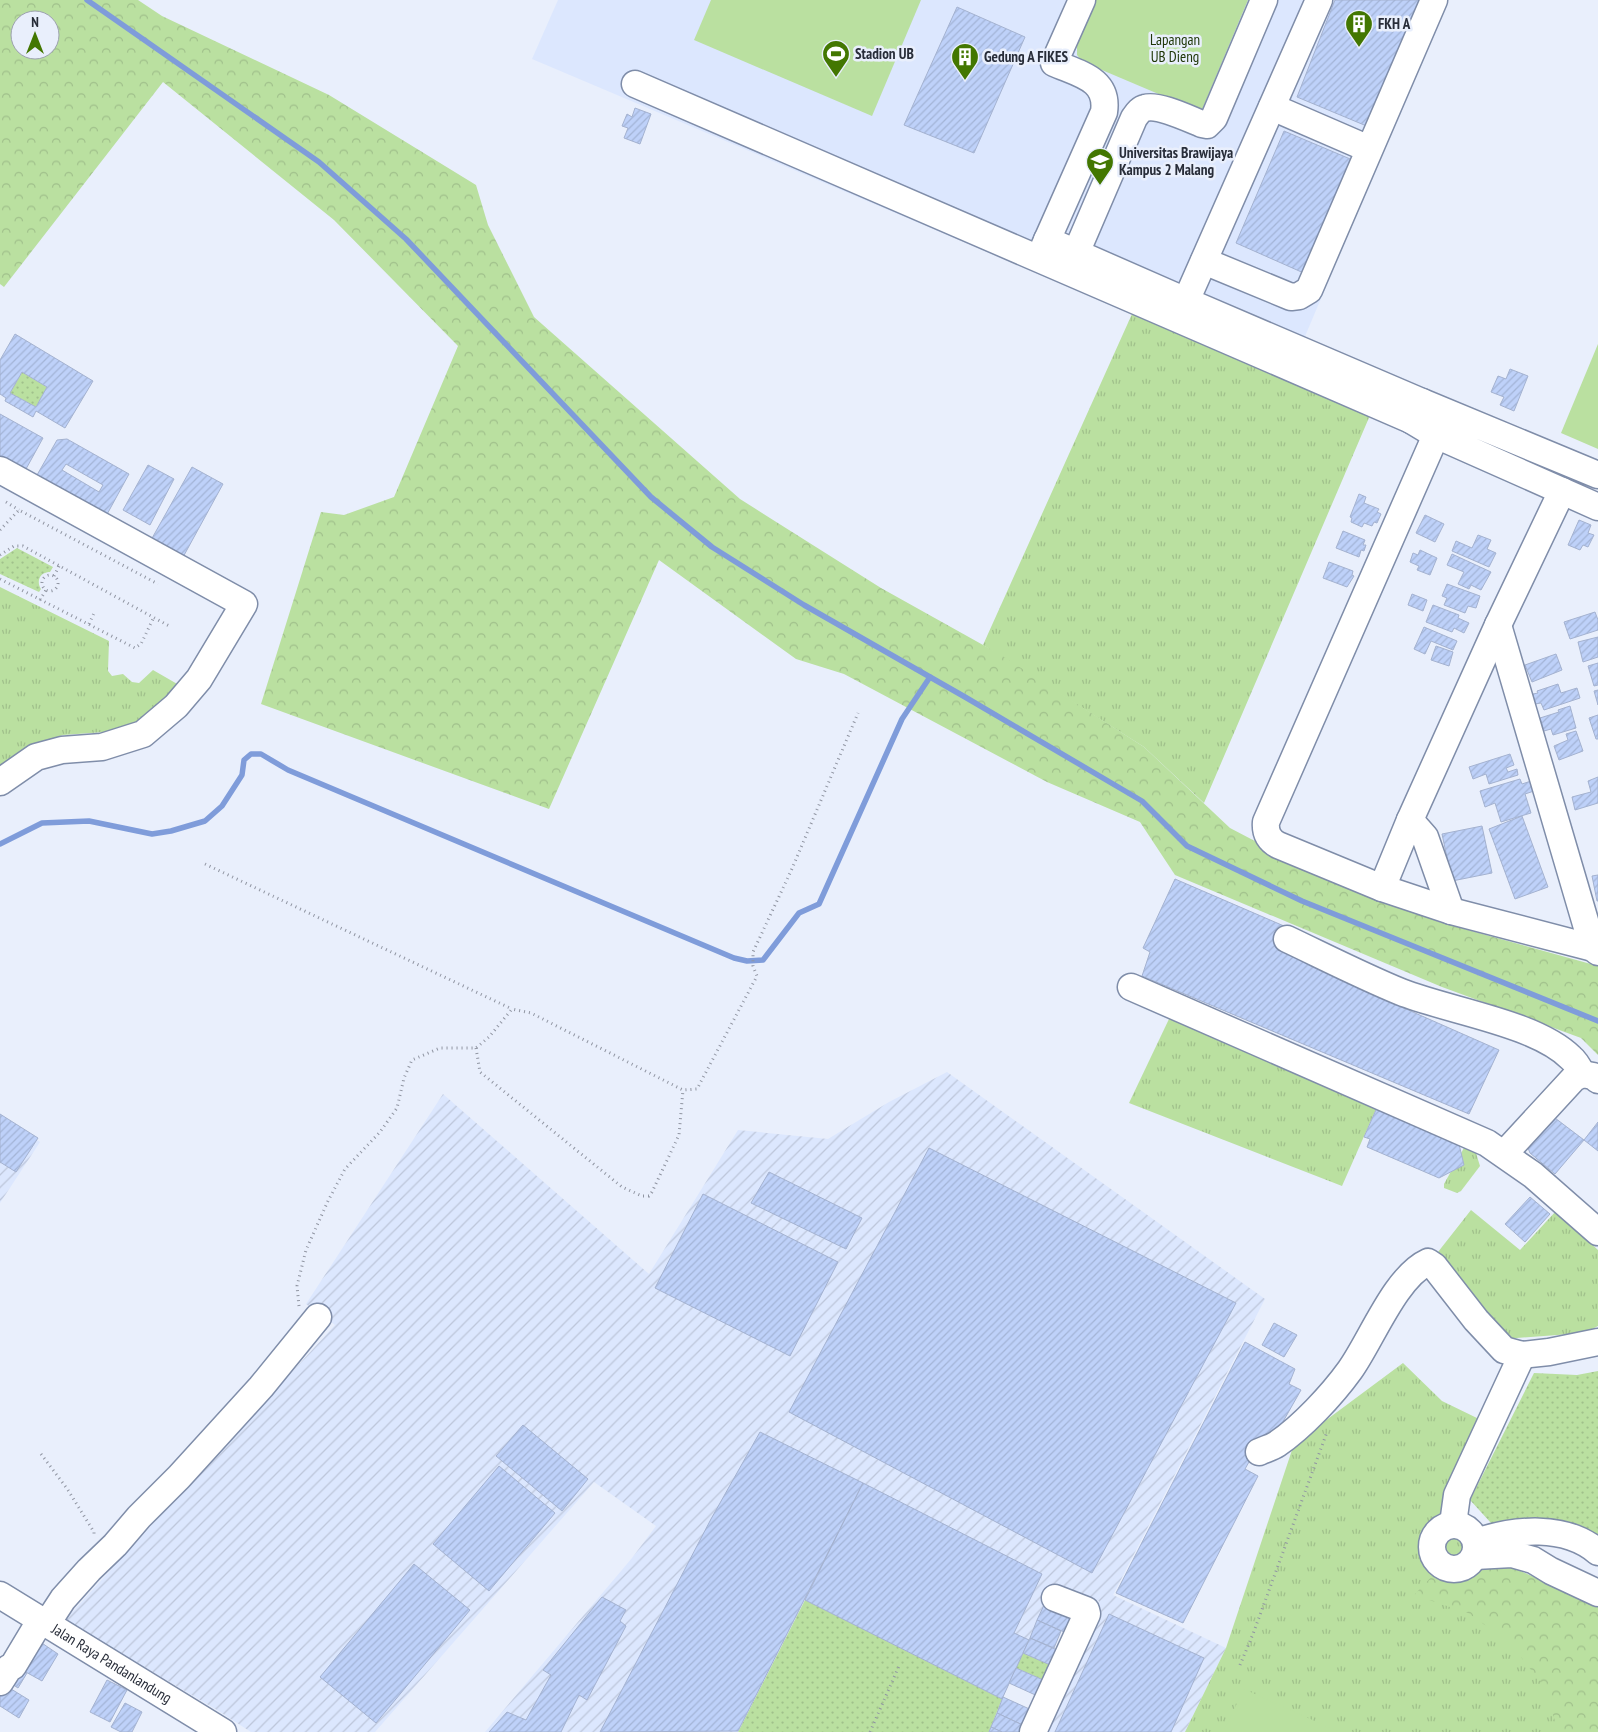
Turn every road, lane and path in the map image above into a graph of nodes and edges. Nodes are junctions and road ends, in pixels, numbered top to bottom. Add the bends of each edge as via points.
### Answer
1 (1082, 0) edge
2 (1264, 0) edge
3 (1319, 0) edge
4 (1434, 0) edge
5 (635, 84) dead end
6 (1272, 107) junction
7 (1369, 149) junction
8 (1043, 249) junction
9 (1076, 253) junction
10 (1204, 261) junction
11 (1186, 301) junction
12 (1416, 411) junction
13 (1436, 435) junction
14 (0, 470) edge
15 (1598, 475) edge
16 (1562, 491) junction
17 (6, 502) dead end
18 (1598, 506) edge
19 (18, 510) junction
20 (0, 530) edge
21 (0, 555) edge
22 (59, 566) junction
23 (54, 576) junction
24 (0, 579) edge
25 (164, 587) dead end
26 (46, 590) junction
27 (40, 600) junction
28 (95, 611) dead end
29 (154, 618) junction
30 (88, 624) junction
31 (1498, 624) junction
32 (172, 627) dead end
33 (858, 713) dead end
34 (0, 782) edge
35 (1410, 820) junction
36 (205, 864) dead end
37 (1382, 888) junction
38 (1451, 910) junction
39 (1287, 939) dead end
40 (1596, 950) edge
41 (1131, 987) dead end
42 (512, 1009) junction
43 (476, 1048) junction
44 (1590, 1077) edge
45 (684, 1090) junction
46 (1504, 1154) junction
47 (1598, 1232) edge
48 (315, 1321) joint
49 (1598, 1342) edge
50 (1522, 1355) junction
51 (1327, 1432) dead end
52 (1259, 1452) dead end
53 (41, 1454) dead end
54 (1453, 1524) junction
55 (94, 1539) dead end
56 (1476, 1549) junction
57 (1598, 1552) edge
58 (1598, 1593) edge
59 (0, 1595) edge
60 (1055, 1598) dead end
61 (43, 1623) junction
62 (1240, 1665) dead end
63 (899, 1666) dead end
64 (0, 1682) edge
65 (223, 1732) edge
66 (870, 1732) edge
67 (1033, 1732) edge

1 - 8 street via 1054,63 1094,80 1103,94 1104,112
2 - 9 street via 1210,122 1202,124 1161,109 1145,108 1138,112
3 - 6 street
4 - 7 street
5 - 8 street
6 - 7 street
6 - 10 street
7 - 10 street via 1308,290 1291,297
8 - 9 street
8 - 12 street
9 - 11 street
10 - 11 street
11 - 12 street
12 - 13 street
12 - 15 street via 1467,421
13 - 16 street
13 - 37 street via 1266,822 1266,833 1273,842
14 - 34 street via 244,604 199,679 176,706 143,734 102,747 62,750 36,757
16 - 18 street
16 - 31 street
17 - 19 path
19 - 20 path
19 - 25 path
21 - 22 path via 14,546 23,546
22 - 23 path
22 - 29 path
23 - 26 path via 57,587
23 - 26 path via 46,575 42,579
24 - 27 path
26 - 27 path
27 - 30 path
28 - 30 path
29 - 30 path via 141,644 135,648
29 - 32 path
31 - 35 street
31 - 40 street
33 - 45 path via 754,952 753,966 757,976 697,1089
35 - 37 street
35 - 38 street via 1426,837
36 - 42 path
37 - 38 street
38 - 40 street
39 - 44 street via 1404,993 1534,1035 1558,1047
41 - 46 street via 1487,1143
42 - 43 path
42 - 45 path via 531,1013
43 - 45 path via 480,1072 622,1187 642,1196 649,1196 652,1192 679,1135
43 - 48 path via 440,1048 412,1060 397,1108 380,1132 345,1169 306,1250 297,1286 300,1310
44 - 46 street via 1574,1078
46 - 47 street
48 - 61 street via 261,1387 88,1570
49 - 50 street
50 - 52 street via 1504,1350 1428,1262 1412,1273 1350,1370 1326,1398 1293,1432
50 - 54 street via 1457,1495
51 - 62 path
53 - 55 path via 68,1490 94,1532
54 - 56 street via 1468,1529
54 - 56 street via 1440,1529 1432,1542 1438,1562 1450,1569 1465,1567
56 - 57 street via 1496,1535 1544,1532 1569,1536
56 - 58 street via 1533,1560
59 - 61 street, Jalan Raya Pandanlandung
60 - 67 street via 1086,1610 1087,1614
61 - 64 street
61 - 65 street, Jalan Raya Pandanlandung
63 - 66 path

